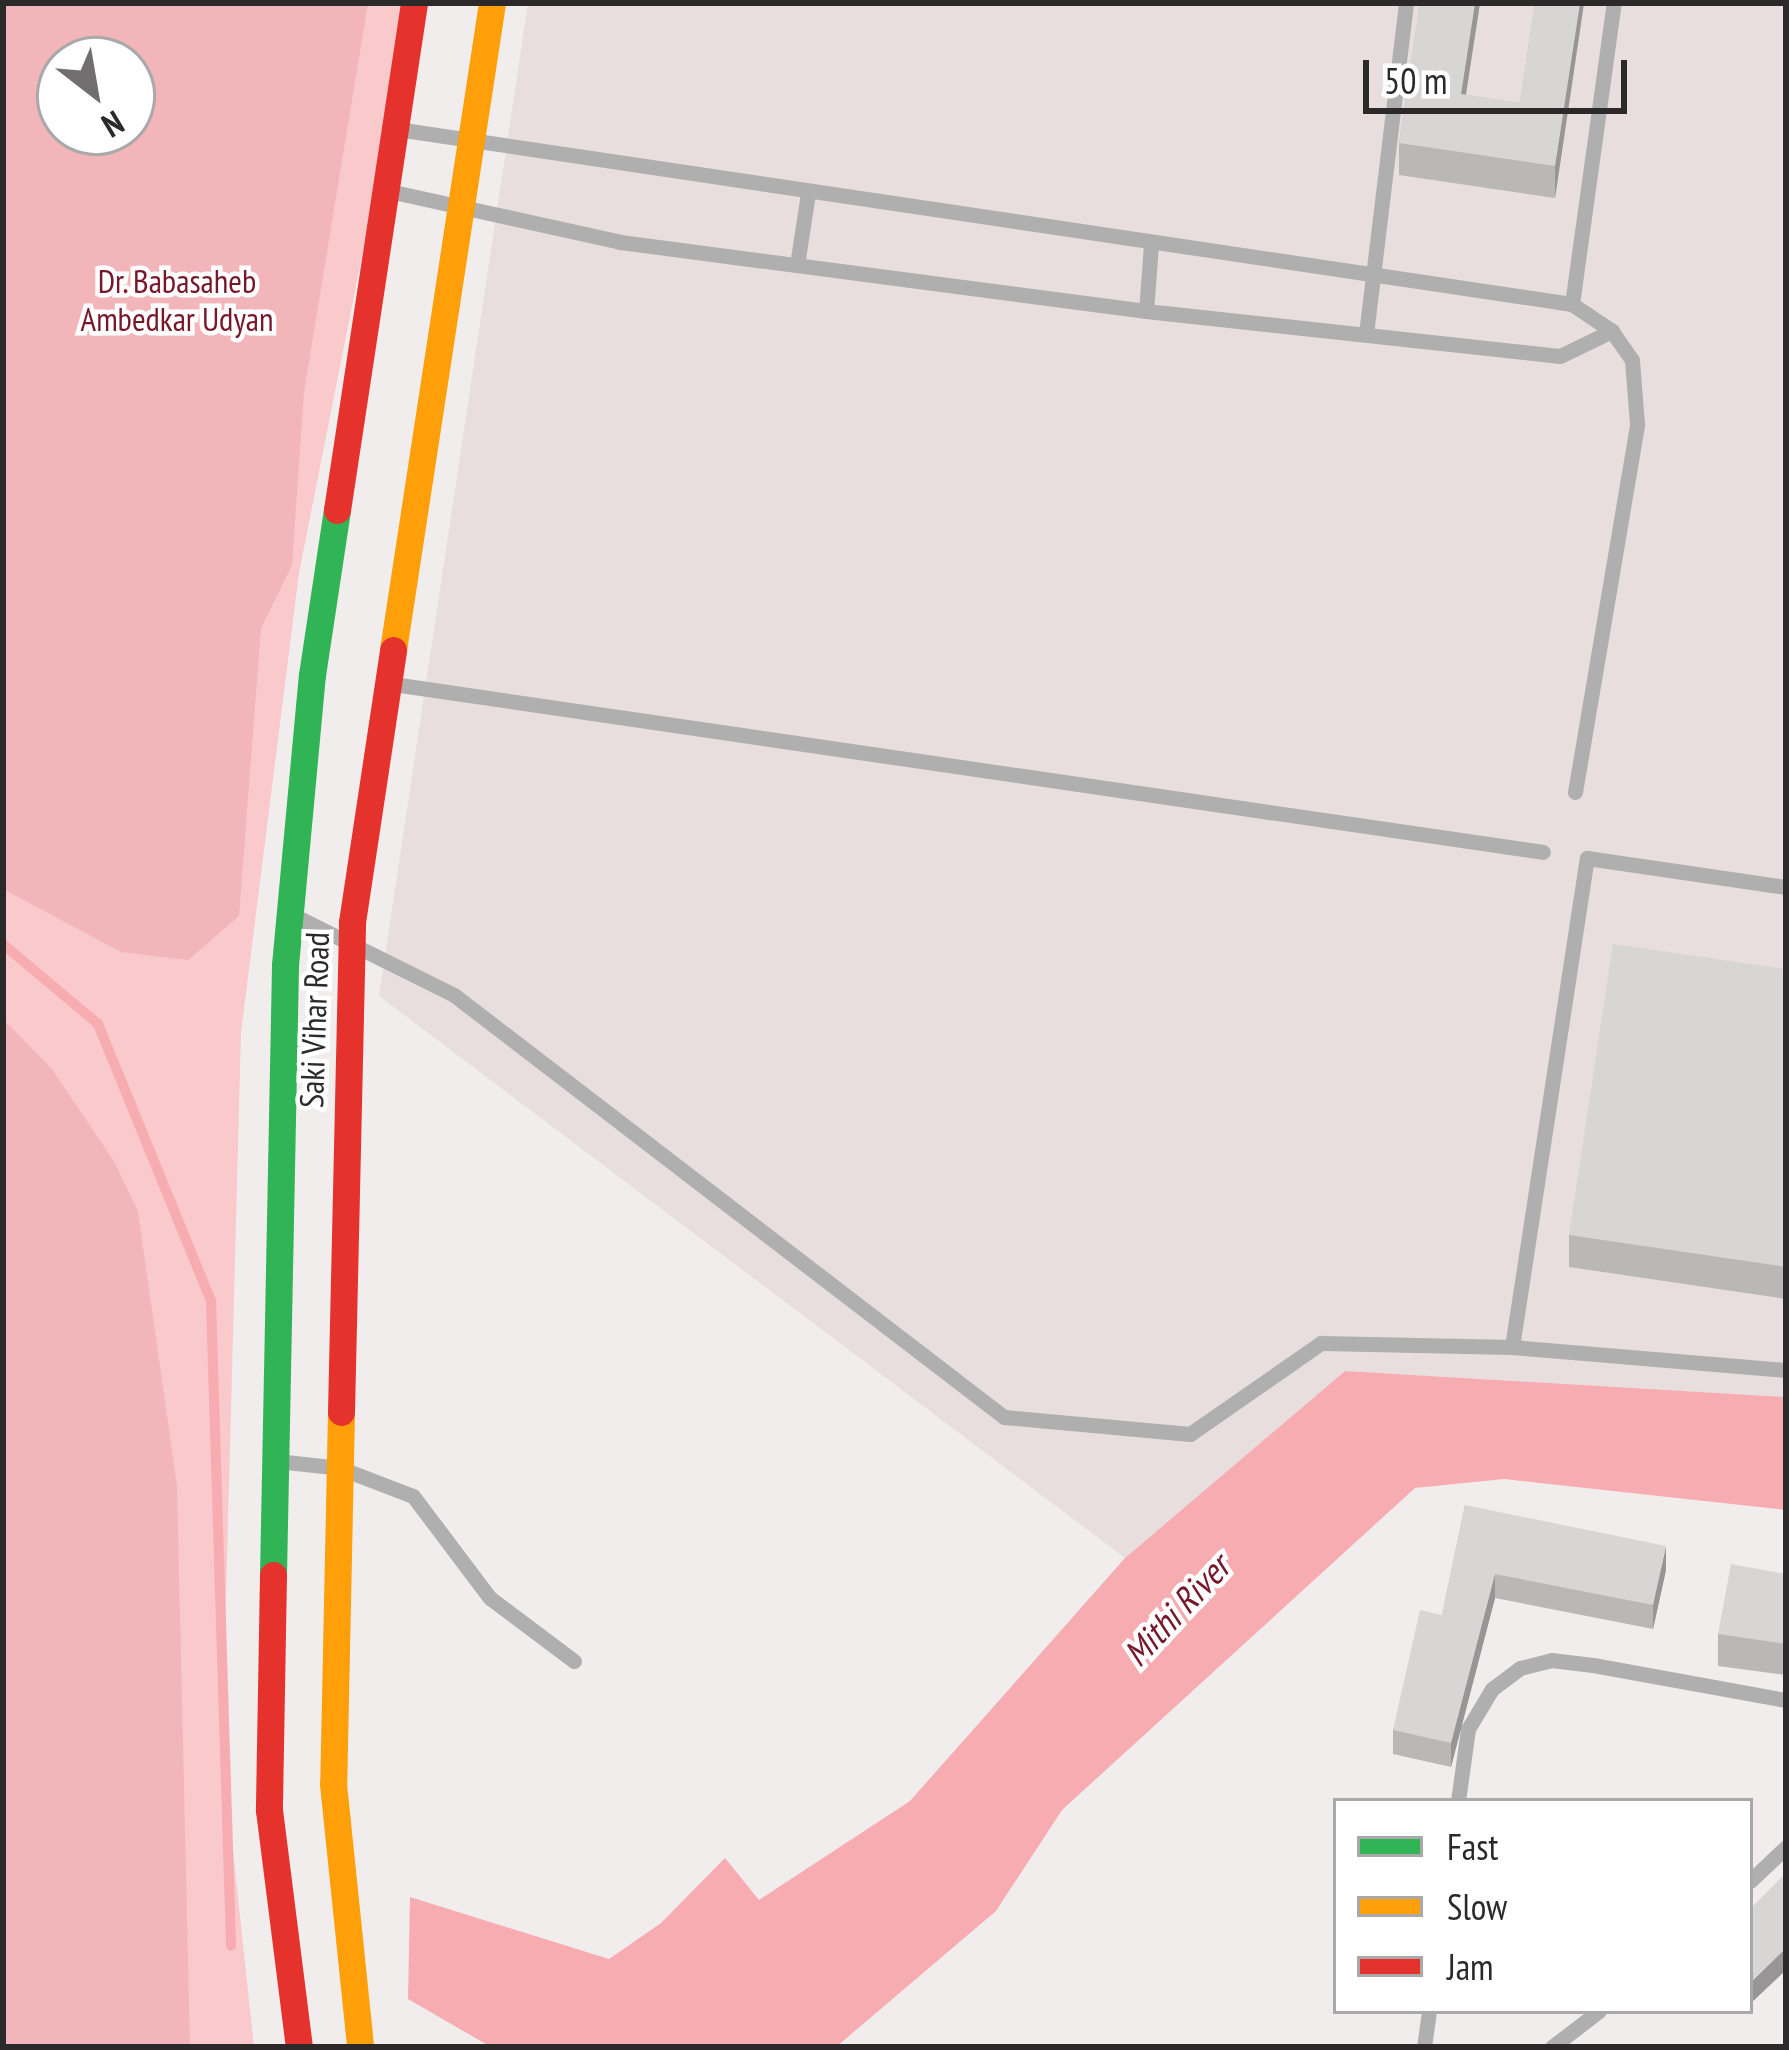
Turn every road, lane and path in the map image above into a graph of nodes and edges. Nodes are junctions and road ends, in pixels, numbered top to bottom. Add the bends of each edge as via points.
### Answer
1 (413, 3) edge
2 (492, 3) edge
3 (1406, 3) edge
4 (1614, 3) edge
5 (395, 128) junction
6 (470, 143) junction
7 (386, 190) junction
8 (808, 193) junction
9 (461, 206) junction
10 (1151, 244) junction
11 (796, 265) junction
12 (1370, 277) junction
13 (1572, 304) junction
14 (1146, 311) junction
15 (1612, 331) junction
16 (1366, 334) junction
17 (390, 683) junction
18 (1575, 792) dead end
19 (1543, 852) dead end
20 (1786, 887) edge
21 (290, 914) junction
22 (352, 944) junction
23 (1512, 1347) junction
24 (1786, 1370) edge
25 (276, 1461) junction
26 (340, 1468) junction
27 (574, 1661) dead end
28 (303, 1676) junction
29 (1786, 1700) edge
30 (1458, 1798) edge
31 (1786, 1847) edge
32 (1753, 1878) edge
33 (320, 1963) junction
34 (1429, 2014) edge
35 (1595, 2014) edge
36 (299, 2047) edge
37 (359, 2047) edge
38 (1424, 2047) edge
39 (1552, 2047) edge

1 - 5 main road, Saki Vihar Road
2 - 6 main road, Saki Vihar Road
3 - 12 lane
4 - 13 lane
5 - 6 lane
5 - 7 main road, Saki Vihar Road
6 - 8 lane
6 - 9 main road, Saki Vihar Road
7 - 9 lane
7 - 21 main road, Saki Vihar Road via 312,675
8 - 10 lane
8 - 11 lane
9 - 11 lane via 620,242
9 - 17 main road, Saki Vihar Road
10 - 12 lane
10 - 14 lane
11 - 14 lane
12 - 13 lane
12 - 16 lane
13 - 15 lane
14 - 16 lane
15 - 16 lane via 1560,356
15 - 18 lane via 1632,360 1637,424
17 - 19 lane
17 - 22 main road, Saki Vihar Road
20 - 23 lane via 1587,858
21 - 22 lane
21 - 25 main road, Saki Vihar Road
22 - 23 lane via 454,995 1004,1417 1190,1434 1322,1343
22 - 26 main road, Saki Vihar Road
23 - 24 lane
25 - 26 lane
25 - 28 main road, Saki Vihar Road
26 - 27 lane via 413,1496 490,1598
26 - 28 main road, Saki Vihar Road
28 - 33 main road, Saki Vihar Road via 333,1784
28 - 33 main road, Saki Vihar Road via 269,1810
29 - 30 lane via 1593,1664 1550,1660 1520,1668 1492,1689 1468,1729
31 - 32 lane
33 - 36 main road, Saki Vihar Road
33 - 37 main road, Saki Vihar Road
34 - 38 lane
35 - 39 lane

